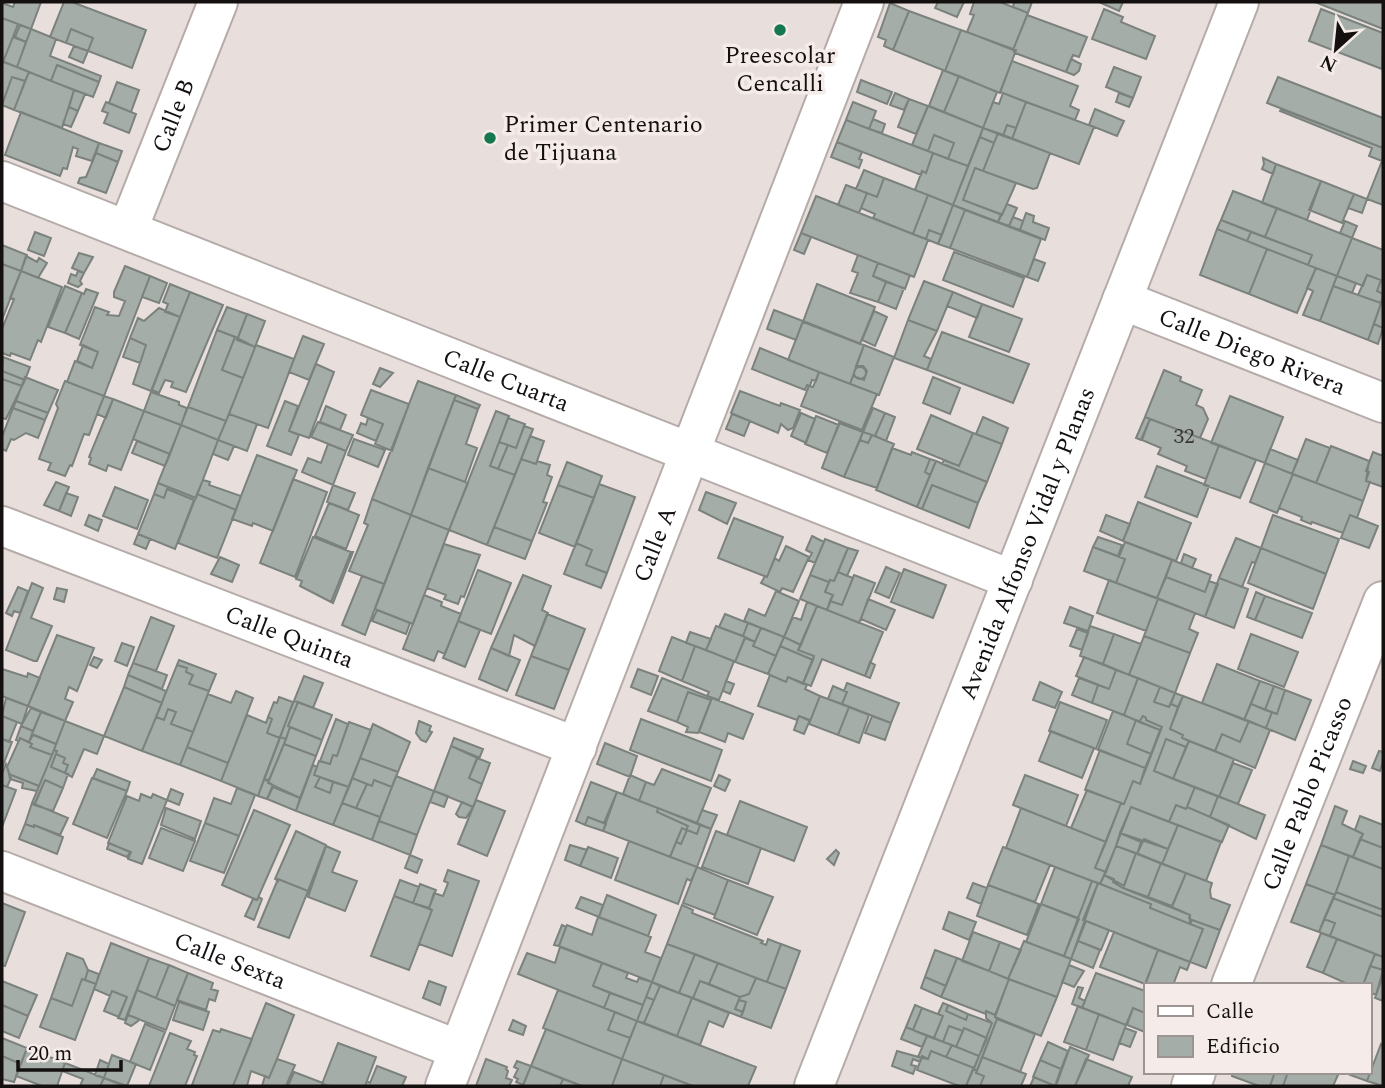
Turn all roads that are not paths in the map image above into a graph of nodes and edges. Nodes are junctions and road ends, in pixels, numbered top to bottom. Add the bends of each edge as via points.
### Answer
1 (218, 2) edge
2 (864, 2) edge
3 (1239, 2) edge
4 (2, 181) edge
5 (128, 229) junction
6 (1122, 300) junction
7 (1383, 402) edge
8 (689, 454) junction
9 (2, 526) edge
10 (1013, 580) junction
11 (1383, 601) edge
12 (577, 747) junction
13 (2, 871) edge
14 (1232, 983) edge
15 (459, 1050) junction
16 (445, 1086) edge
17 (814, 1086) edge

1 - 5 street, Calle B
2 - 8 street, Calle A
3 - 6 street, Avenida Alfonso Vidal y Planas
4 - 5 street, Calle Cuarta
5 - 8 street, Calle Cuarta
6 - 7 street, Calle Diego Rivera
6 - 10 street, Avenida Alfonso Vidal y Planas
8 - 10 street, Calle Cuarta
8 - 12 street, Calle A
9 - 12 street, Calle Quinta
10 - 17 street, Avenida Alfonso Vidal y Planas
11 - 14 street, Calle Pablo Picasso
12 - 15 street, Calle A
13 - 15 street, Calle Sexta
15 - 16 street, Calle A

